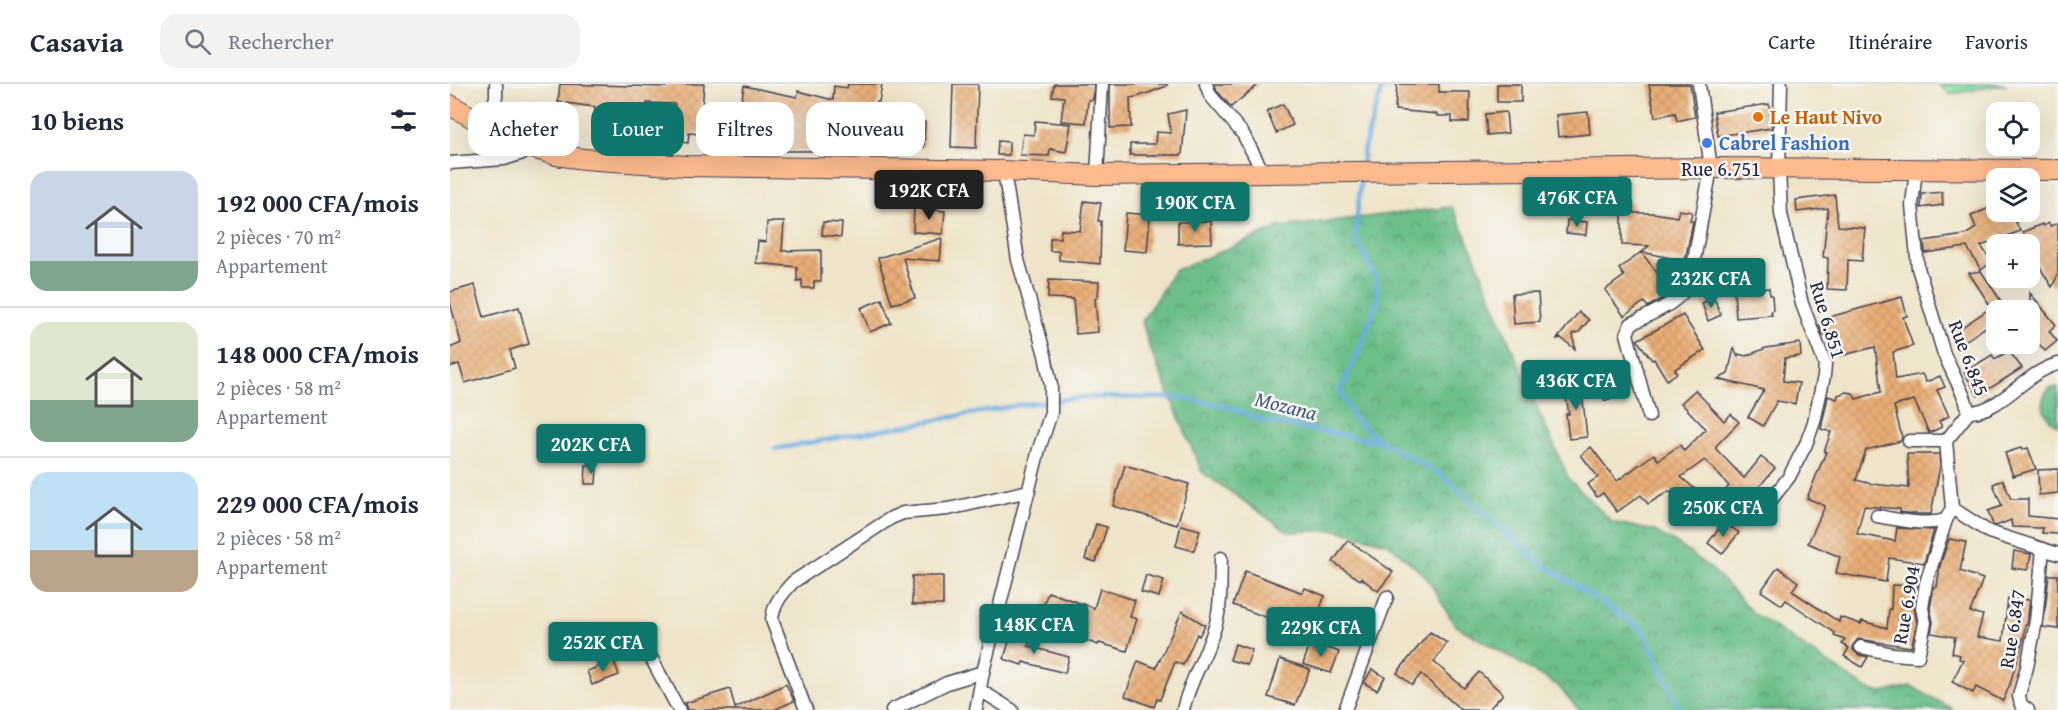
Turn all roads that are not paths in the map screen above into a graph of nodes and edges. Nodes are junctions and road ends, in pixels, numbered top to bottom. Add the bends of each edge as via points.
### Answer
1 (496, 84) edge
2 (1102, 84) edge
3 (1206, 84) edge
4 (1699, 84) edge
5 (1781, 84) edge
6 (494, 102) edge
7 (450, 105) edge
8 (468, 115) edge
9 (513, 156) edge
10 (563, 156) edge
11 (450, 163) edge
12 (1711, 168) junction
13 (1779, 169) junction
14 (1916, 170) junction
15 (2058, 170) edge
16 (1004, 171) junction
17 (1264, 174) junction
18 (1097, 175) junction
19 (2058, 364) edge
20 (1969, 412) junction
21 (1649, 416) dead end
22 (1909, 441) dead end
23 (1946, 441) junction
24 (1029, 491) junction
25 (1767, 505) dead end
26 (1952, 508) junction
27 (1877, 516) dead end
28 (1946, 520) junction
29 (2043, 549) junction
30 (2058, 554) edge
31 (1221, 558) dead end
32 (1387, 597) dead end
33 (1862, 647) dead end
34 (649, 654) dead end
35 (983, 672) junction
36 (981, 690) junction
37 (679, 710) edge
38 (806, 710) edge
39 (892, 710) edge
40 (976, 710) edge
41 (1012, 710) edge
42 (1183, 710) edge
43 (1345, 710) edge
44 (2028, 710) edge

1 - 6 street
2 - 18 street
3 - 17 street via 1210,95 1243,134
4 - 12 street
5 - 13 street, Rue 6.851
7 - 8 main road, Rue 6.751
9 - 11 street
10 - 16 main road, Rue 6.751 via 686,166
12 - 13 main road, Rue 6.751
12 - 17 main road, Rue 6.751
12 - 21 street via 1690,282 1684,292 1658,311 1631,324 1627,334
13 - 14 main road, Rue 6.751
13 - 25 street, Rue 6.851 via 1780,213 1798,291 1825,364 1806,444 1789,477
14 - 15 main road, Rue 6.751
14 - 20 street, Rue 6.845 via 1912,205 1918,268 1944,354
16 - 18 main road, Rue 6.751
16 - 24 street via 1018,260 1051,386 1051,413
17 - 18 main road, Rue 6.751
19 - 20 street via 2039,372 1990,408
20 - 23 street, Rue 6.845
22 - 23 street
23 - 26 street
24 - 35 street
24 - 38 street via 948,509 903,513 793,582 781,595 772,620
26 - 28 street, Rue 6.904
26 - 29 street via 1989,532
27 - 28 street via 1923,523
28 - 33 street, Rue 6.904 via 1924,592 1918,656
29 - 30 street
29 - 44 street, Rue 6.847 via 2036,621 2019,696 2021,705
31 - 42 street via 1216,625 1188,688
32 - 43 street
34 - 37 street
35 - 36 street
35 - 39 street via 946,682
36 - 40 street
36 - 41 street

